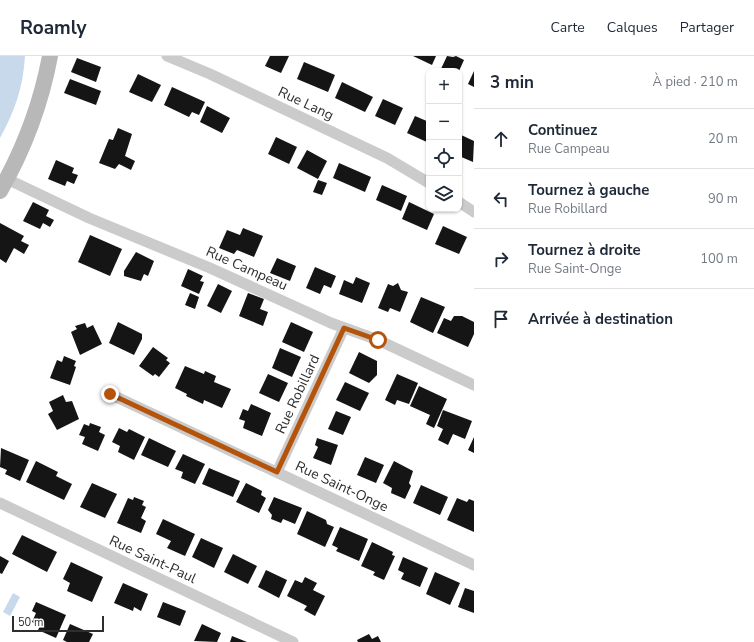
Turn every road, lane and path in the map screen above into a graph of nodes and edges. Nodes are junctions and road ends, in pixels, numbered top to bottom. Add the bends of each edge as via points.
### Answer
1 (50, 56) edge
2 (167, 56) edge
3 (426, 181) edge
4 (4, 185) edge
5 (462, 204) edge
6 (474, 212) edge
7 (344, 328) junction
8 (474, 385) edge
9 (110, 394) dead end
10 (277, 472) junction
11 (0, 503) edge
12 (474, 565) edge
13 (293, 642) edge

1 - 4 street via 35,116
2 - 3 street, Rue Lang via 387,158
4 - 7 street, Rue Campeau via 129,233
5 - 6 street
7 - 8 street, Rue Campeau via 368,335
7 - 10 street, Rue Robillard
9 - 10 street, Rue Saint-Onge
10 - 12 street, Rue Saint-Onge
11 - 13 street, Rue Saint-Paul

